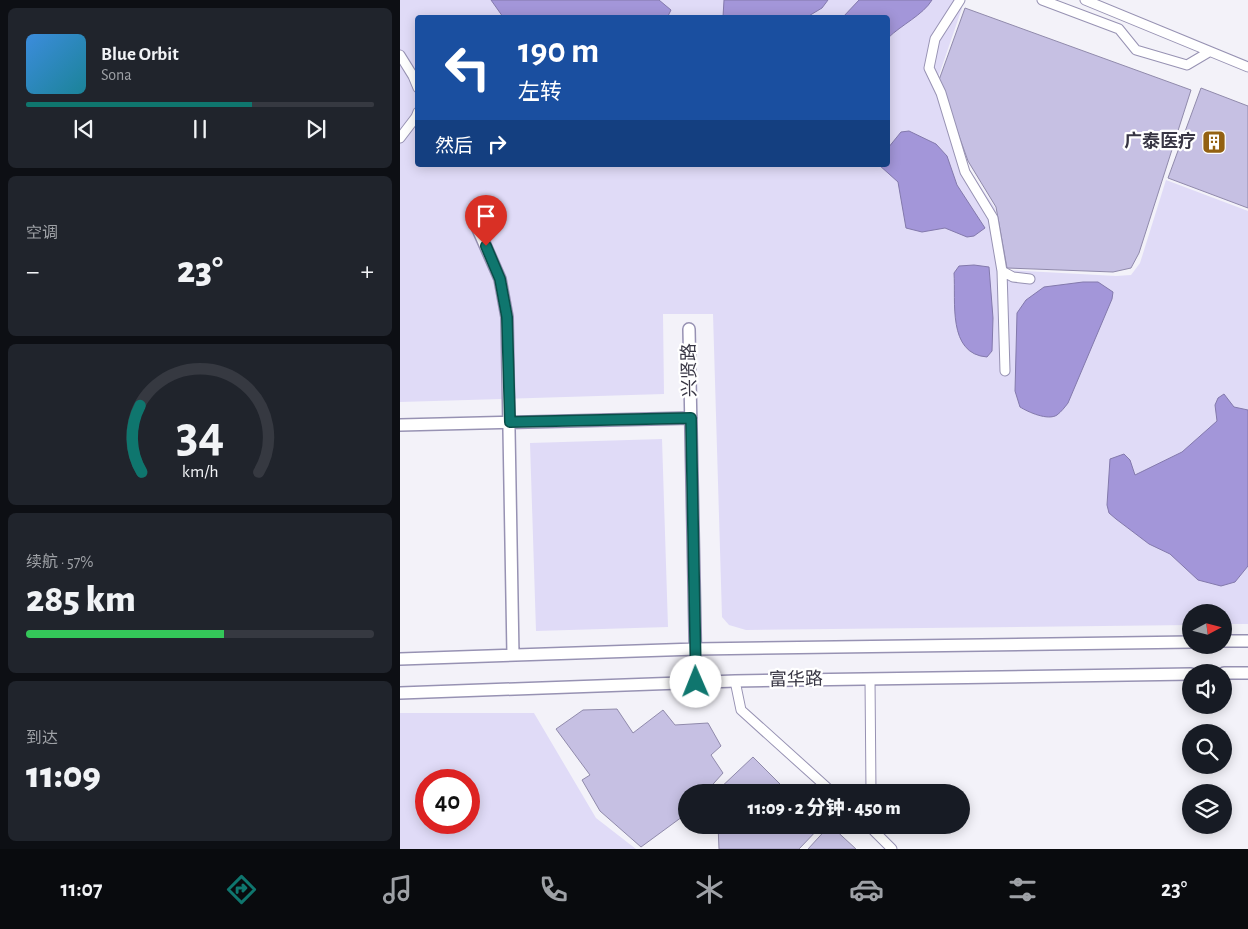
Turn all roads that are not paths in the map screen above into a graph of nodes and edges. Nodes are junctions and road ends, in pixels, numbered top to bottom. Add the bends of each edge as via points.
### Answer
1 (960, 0) edge
2 (1042, 0) edge
3 (1085, 0) edge
4 (1209, 52) junction
5 (400, 55) edge
6 (1248, 67) edge
7 (415, 81) edge
8 (415, 118) edge
9 (400, 138) edge
10 (478, 229) dead end
11 (1002, 271) junction
12 (1030, 279) dead end
13 (689, 328) dead end
14 (1005, 371) dead end
15 (691, 418) junction
16 (510, 422) junction
17 (400, 425) edge
18 (1232, 641) edge
19 (1248, 641) edge
20 (1182, 642) edge
21 (696, 649) junction
22 (513, 655) junction
23 (400, 659) edge
24 (1232, 673) edge
25 (1248, 673) edge
26 (1182, 674) edge
27 (870, 679) junction
28 (735, 681) junction
29 (696, 682) junction
30 (400, 692) edge
31 (823, 784) edge
32 (871, 784) edge
33 (878, 834) edge
34 (892, 849) edge

1 - 11 street via 935,39 929,68 941,93 952,138 965,172 993,218
2 - 4 street via 1120,29 1136,50 1161,59 1186,65
3 - 4 street
4 - 6 street
5 - 7 street
8 - 9 street
10 - 16 street via 500,279 507,317
11 - 12 street via 1012,277
11 - 14 street
13 - 15 street, 兴贤路
15 - 16 street
15 - 21 street, 兴贤路
16 - 17 street
16 - 22 street
18 - 19 street
20 - 21 street, 富华路
21 - 22 street, 富华路
21 - 29 street, 兴贤路
22 - 23 street, 富华路
24 - 25 street
26 - 27 street, 富华路
27 - 28 street, 富华路
27 - 32 street
28 - 29 street, 富华路
28 - 31 street via 741,710
29 - 30 street, 富华路
33 - 34 street

